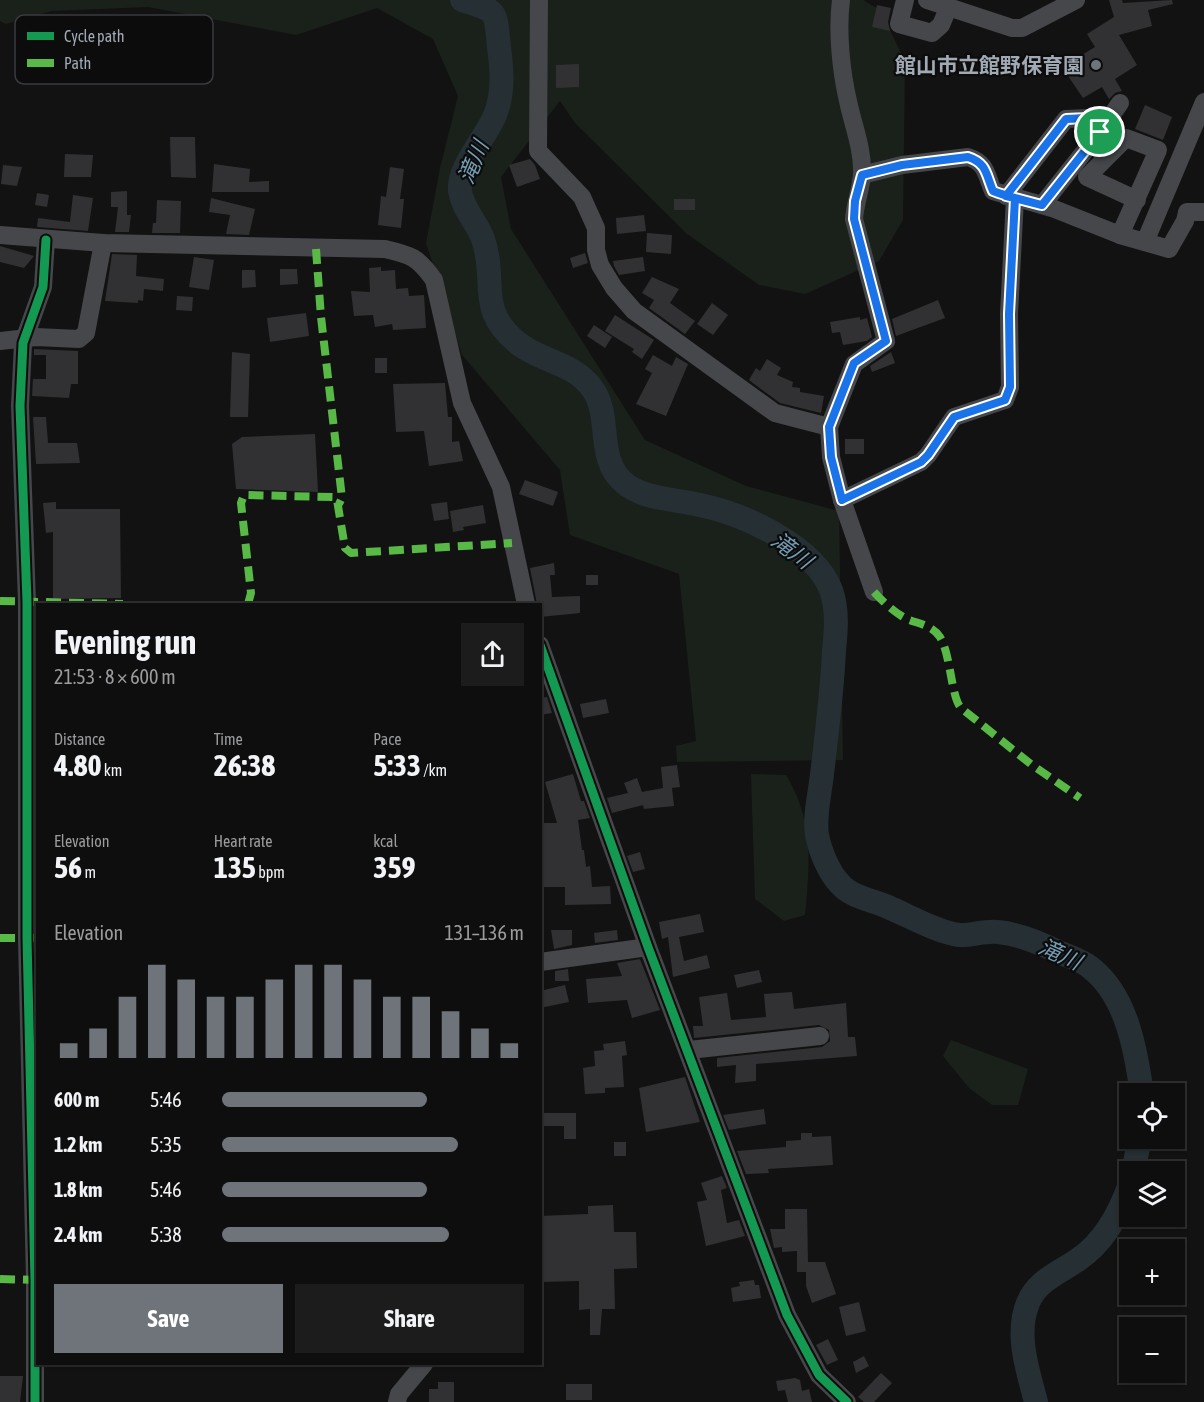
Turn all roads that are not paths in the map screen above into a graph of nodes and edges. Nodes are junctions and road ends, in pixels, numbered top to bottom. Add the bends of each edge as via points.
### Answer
1 (539, 0) edge
2 (842, 0) edge
3 (905, 0) edge
4 (927, 0) edge
5 (1076, 0) edge
6 (949, 6) junction
7 (1201, 96) edge
8 (1120, 103) dead end
9 (1100, 132) junction
10 (862, 175) junction
11 (1011, 197) junction
12 (1137, 200) dead end
13 (1042, 205) junction
14 (1204, 212) edge
15 (0, 235) edge
16 (1120, 235) junction
17 (46, 240) junction
18 (1145, 242) junction
19 (103, 243) junction
20 (23, 340) junction
21 (0, 342) edge
22 (829, 427) junction
23 (842, 500) junction
24 (874, 592) dead end
25 (526, 603) edge
26 (542, 653) edge
27 (648, 947) junction
28 (542, 962) edge
29 (820, 1036) dead end
30 (689, 1050) junction
31 (423, 1365) edge
32 (35, 1402) edge
33 (397, 1402) edge
34 (847, 1402) edge

1 - 22 street via 538,151 582,197 596,228 600,265 614,288 634,311 775,413
2 - 10 street via 843,67
3 - 6 street via 899,24 932,33 941,25
4 - 6 street
5 - 6 street via 1022,28 1001,25
7 - 18 street
8 - 9 street
9 - 11 street via 1087,118 1066,119
9 - 13 street
10 - 11 street via 910,163 968,157 978,160 986,169 993,191
10 - 22 street via 854,219 886,341 854,363
11 - 13 street
11 - 23 street via 1010,387 1005,400 954,417 921,462
12 - 16 street
13 - 16 street
14 - 18 street via 1187,212 1169,249
15 - 17 street
16 - 18 street
17 - 19 street
17 - 20 street via 43,287
19 - 20 street via 86,333 79,339
19 - 25 street via 385,249 413,256 423,264 434,280 462,403 501,487
20 - 21 street
20 - 32 street via 20,406 27,602 27,938
22 - 23 street via 831,457
23 - 24 street
26 - 27 street
27 - 28 street
27 - 30 street
29 - 30 street
30 - 34 street via 787,1315 819,1375
31 - 33 street

